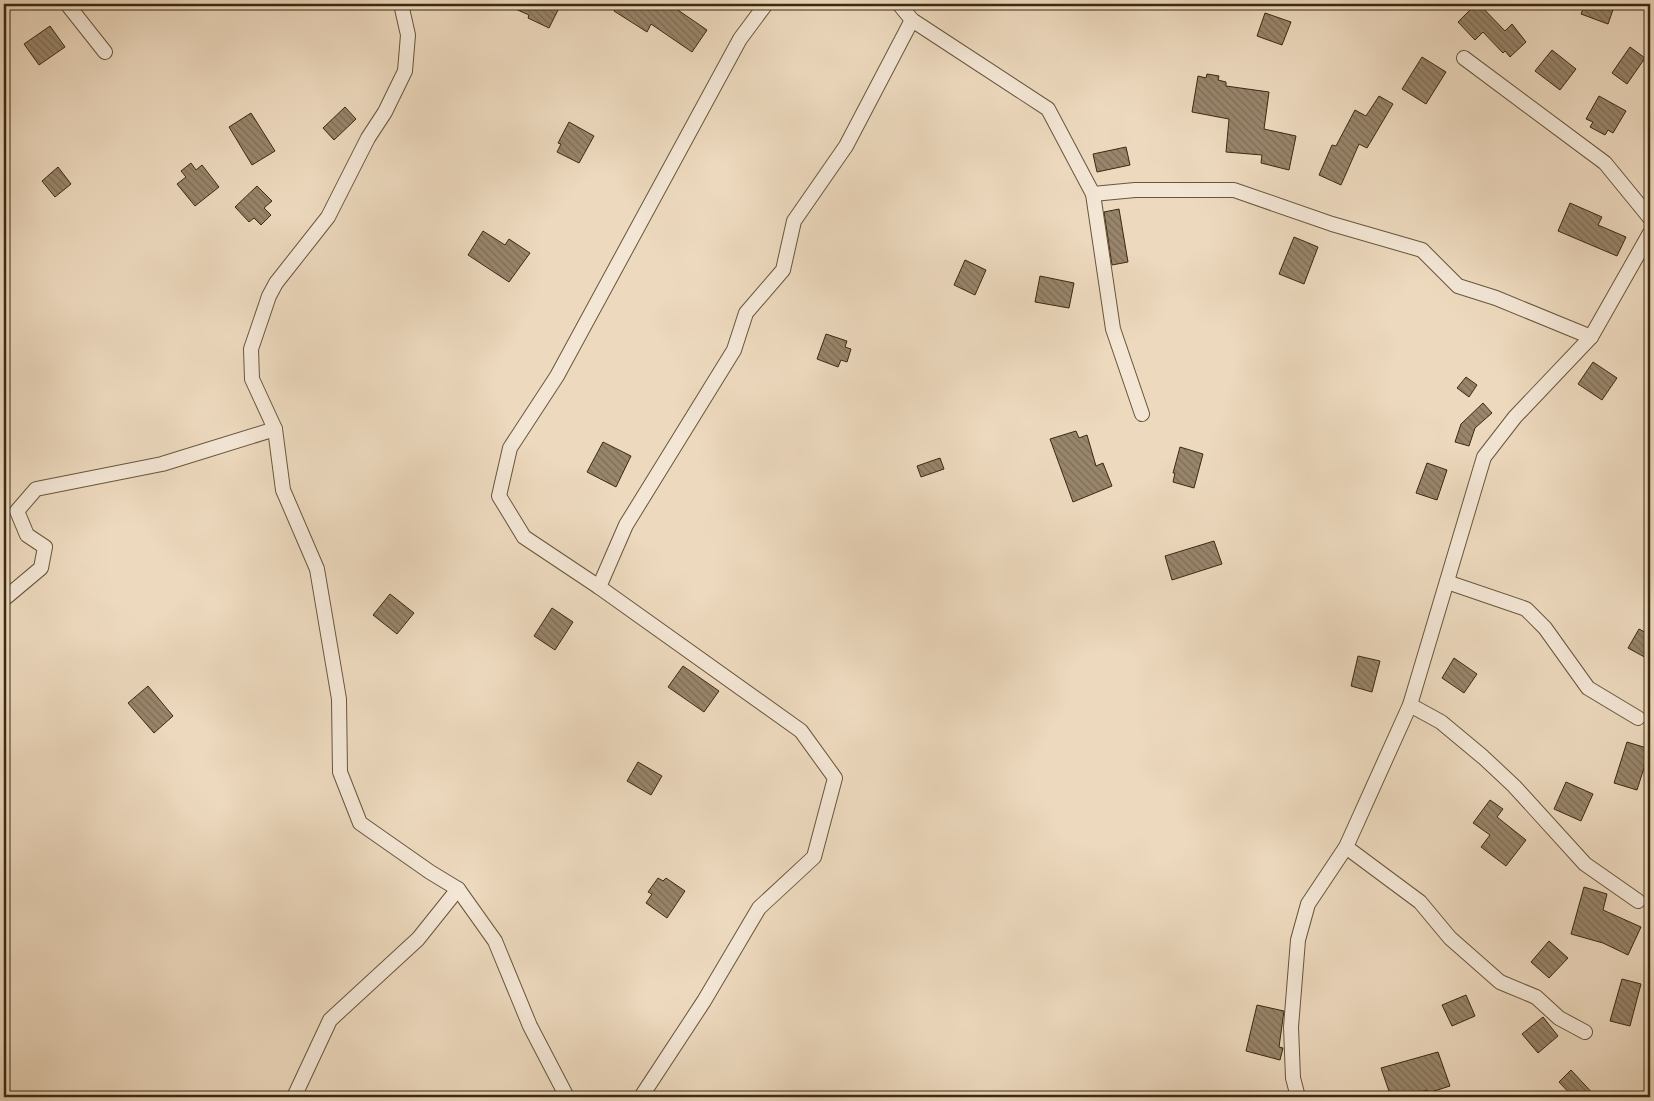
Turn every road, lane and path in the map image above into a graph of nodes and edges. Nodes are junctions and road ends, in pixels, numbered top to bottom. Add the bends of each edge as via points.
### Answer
1 (66, 4) edge
2 (401, 4) edge
3 (766, 4) edge
4 (899, 4) edge
5 (912, 20) junction
6 (105, 52) dead end
7 (1464, 58) dead end
8 (1094, 194) junction
9 (1650, 218) edge
10 (1650, 233) edge
11 (1591, 337) junction
12 (1142, 414) dead end
13 (275, 429) junction
14 (1447, 582) junction
15 (599, 587) junction
16 (4, 599) edge
17 (1410, 706) junction
18 (1638, 718) dead end
19 (1346, 847) junction
20 (458, 889) junction
21 (1638, 901) dead end
22 (1585, 1032) dead end
23 (294, 1097) edge
24 (567, 1097) edge
25 (641, 1097) edge
26 (1298, 1097) edge

1 - 6 street
2 - 13 street via 408,36 405,71 328,217 269,296 251,349 252,380
3 - 15 street via 740,38 557,376 510,448 498,496 524,537
4 - 5 street
5 - 8 street via 1048,109
5 - 15 street via 846,146 794,221 783,270 746,313 734,350 626,525
7 - 9 street via 1605,163
8 - 11 street via 1135,190 1234,190 1332,224 1422,250 1458,286
8 - 12 street via 1113,329
10 - 11 street
11 - 14 street via 1515,417 1484,457
13 - 16 street via 162,464 36,489 17,511 26,535 44,547 41,568
13 - 20 street via 283,490 317,569 339,699 340,772 360,823
14 - 17 street
14 - 18 street via 1526,609 1545,628 1588,688
15 - 25 street via 801,732 835,778 814,857 759,908 704,1001
17 - 19 street
17 - 21 street via 1441,722 1483,757 1585,864
19 - 22 street via 1420,902 1450,938 1500,982 1536,997 1559,1018
19 - 26 street via 1308,904 1298,940 1291,1027 1292,1078
20 - 23 street via 418,939 330,1020
20 - 24 street via 495,941 530,1026

